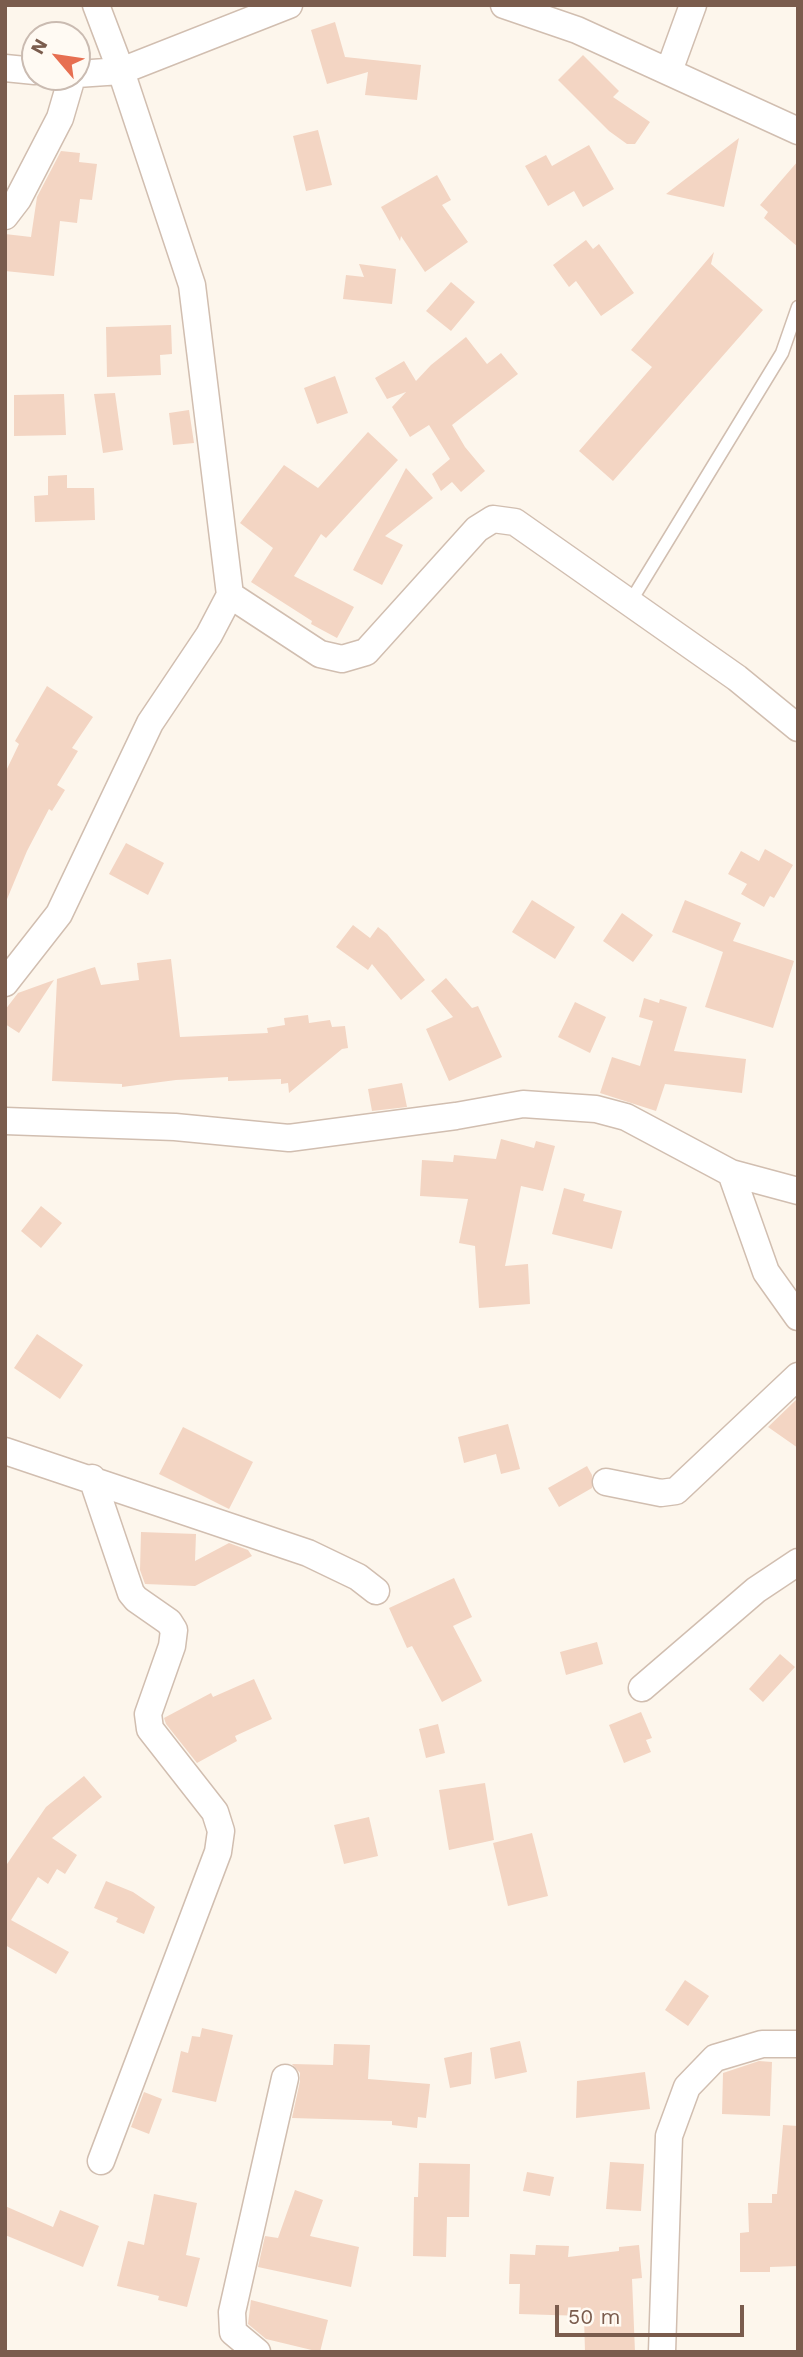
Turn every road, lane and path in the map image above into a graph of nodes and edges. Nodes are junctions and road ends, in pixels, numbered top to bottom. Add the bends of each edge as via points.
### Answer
1 (96, 5) edge
2 (289, 5) edge
3 (504, 5) edge
4 (693, 5) edge
5 (121, 71) junction
6 (669, 71) junction
7 (91, 73) edge
8 (68, 91) edge
9 (798, 131) edge
10 (5, 216) edge
11 (798, 307) edge
12 (230, 595) junction
13 (629, 604) junction
14 (798, 728) edge
15 (5, 984) edge
16 (5, 1121) edge
17 (731, 1173) junction
18 (798, 1191) edge
19 (798, 1317) edge
20 (798, 1376) edge
21 (5, 1451) edge
22 (92, 1478) junction
23 (606, 1482) dead end
24 (798, 1562) edge
25 (376, 1591) dead end
26 (642, 1688) dead end
27 (798, 2044) edge
28 (285, 2078) dead end
29 (102, 2161) dead end
30 (257, 2352) edge
31 (662, 2352) edge

1 - 5 street
2 - 5 street
3 - 6 street via 577,30
4 - 6 street
5 - 7 street
5 - 12 street via 192,285
6 - 9 street
8 - 10 street via 60,118
11 - 13 lane via 782,353
12 - 13 street via 320,654 342,659 366,652 477,528 493,519 515,523
12 - 15 street via 150,723 59,914
13 - 14 street via 737,678
16 - 17 street via 175,1127 289,1138 523,1104 584,1108 626,1117
17 - 18 street
17 - 19 street via 766,1272
20 - 23 street via 676,1491 662,1493
21 - 22 street
22 - 25 street via 308,1553
22 - 29 street via 131,1593 174,1630 148,1714 150,1729 215,1812 221,1830 218,1852
24 - 26 street via 757,1590
27 - 31 street via 762,2044 715,2058 687,2087 670,2136
28 - 30 street via 232,2312 233,2332

